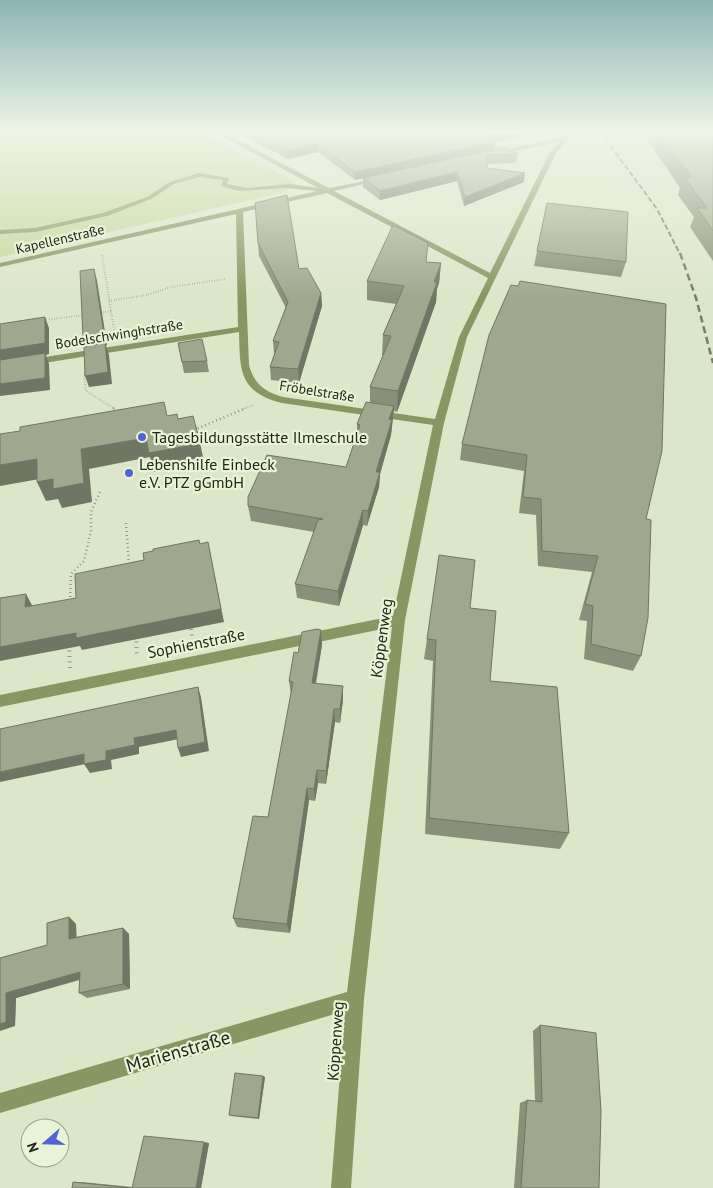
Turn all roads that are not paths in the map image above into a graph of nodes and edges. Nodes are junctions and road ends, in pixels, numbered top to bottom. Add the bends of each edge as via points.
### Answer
1 (164, 188) edge
2 (231, 188) edge
3 (271, 188) edge
4 (311, 188) edge
5 (325, 188) edge
6 (335, 188) edge
7 (535, 188) edge
8 (328, 190) junction
9 (239, 210) junction
10 (0, 232) edge
11 (0, 265) edge
12 (492, 277) junction
13 (243, 329) junction
14 (0, 367) edge
15 (438, 423) junction
16 (399, 620) junction
17 (0, 701) edge
18 (355, 999) junction
19 (0, 1103) edge
20 (341, 1188) edge

1 - 10 lane via 149,198 105,215 35,230
2 - 3 lane
4 - 8 lane
5 - 8 street
6 - 8 street, Kapellenstraße
7 - 12 street, Köppenweg
8 - 9 street, Kapellenstraße
8 - 12 street
9 - 11 street, Kapellenstraße
9 - 13 street, Fröbelstraße
12 - 15 street, Köppenweg via 463,337
13 - 14 street, Bodelschwinghstraße
13 - 15 street, Fröbelstraße via 246,375 253,386 266,395
15 - 16 street, Köppenweg
16 - 17 street, Sophienstraße
16 - 18 street, Köppenweg
18 - 19 street, Marienstraße
18 - 20 street, Köppenweg

